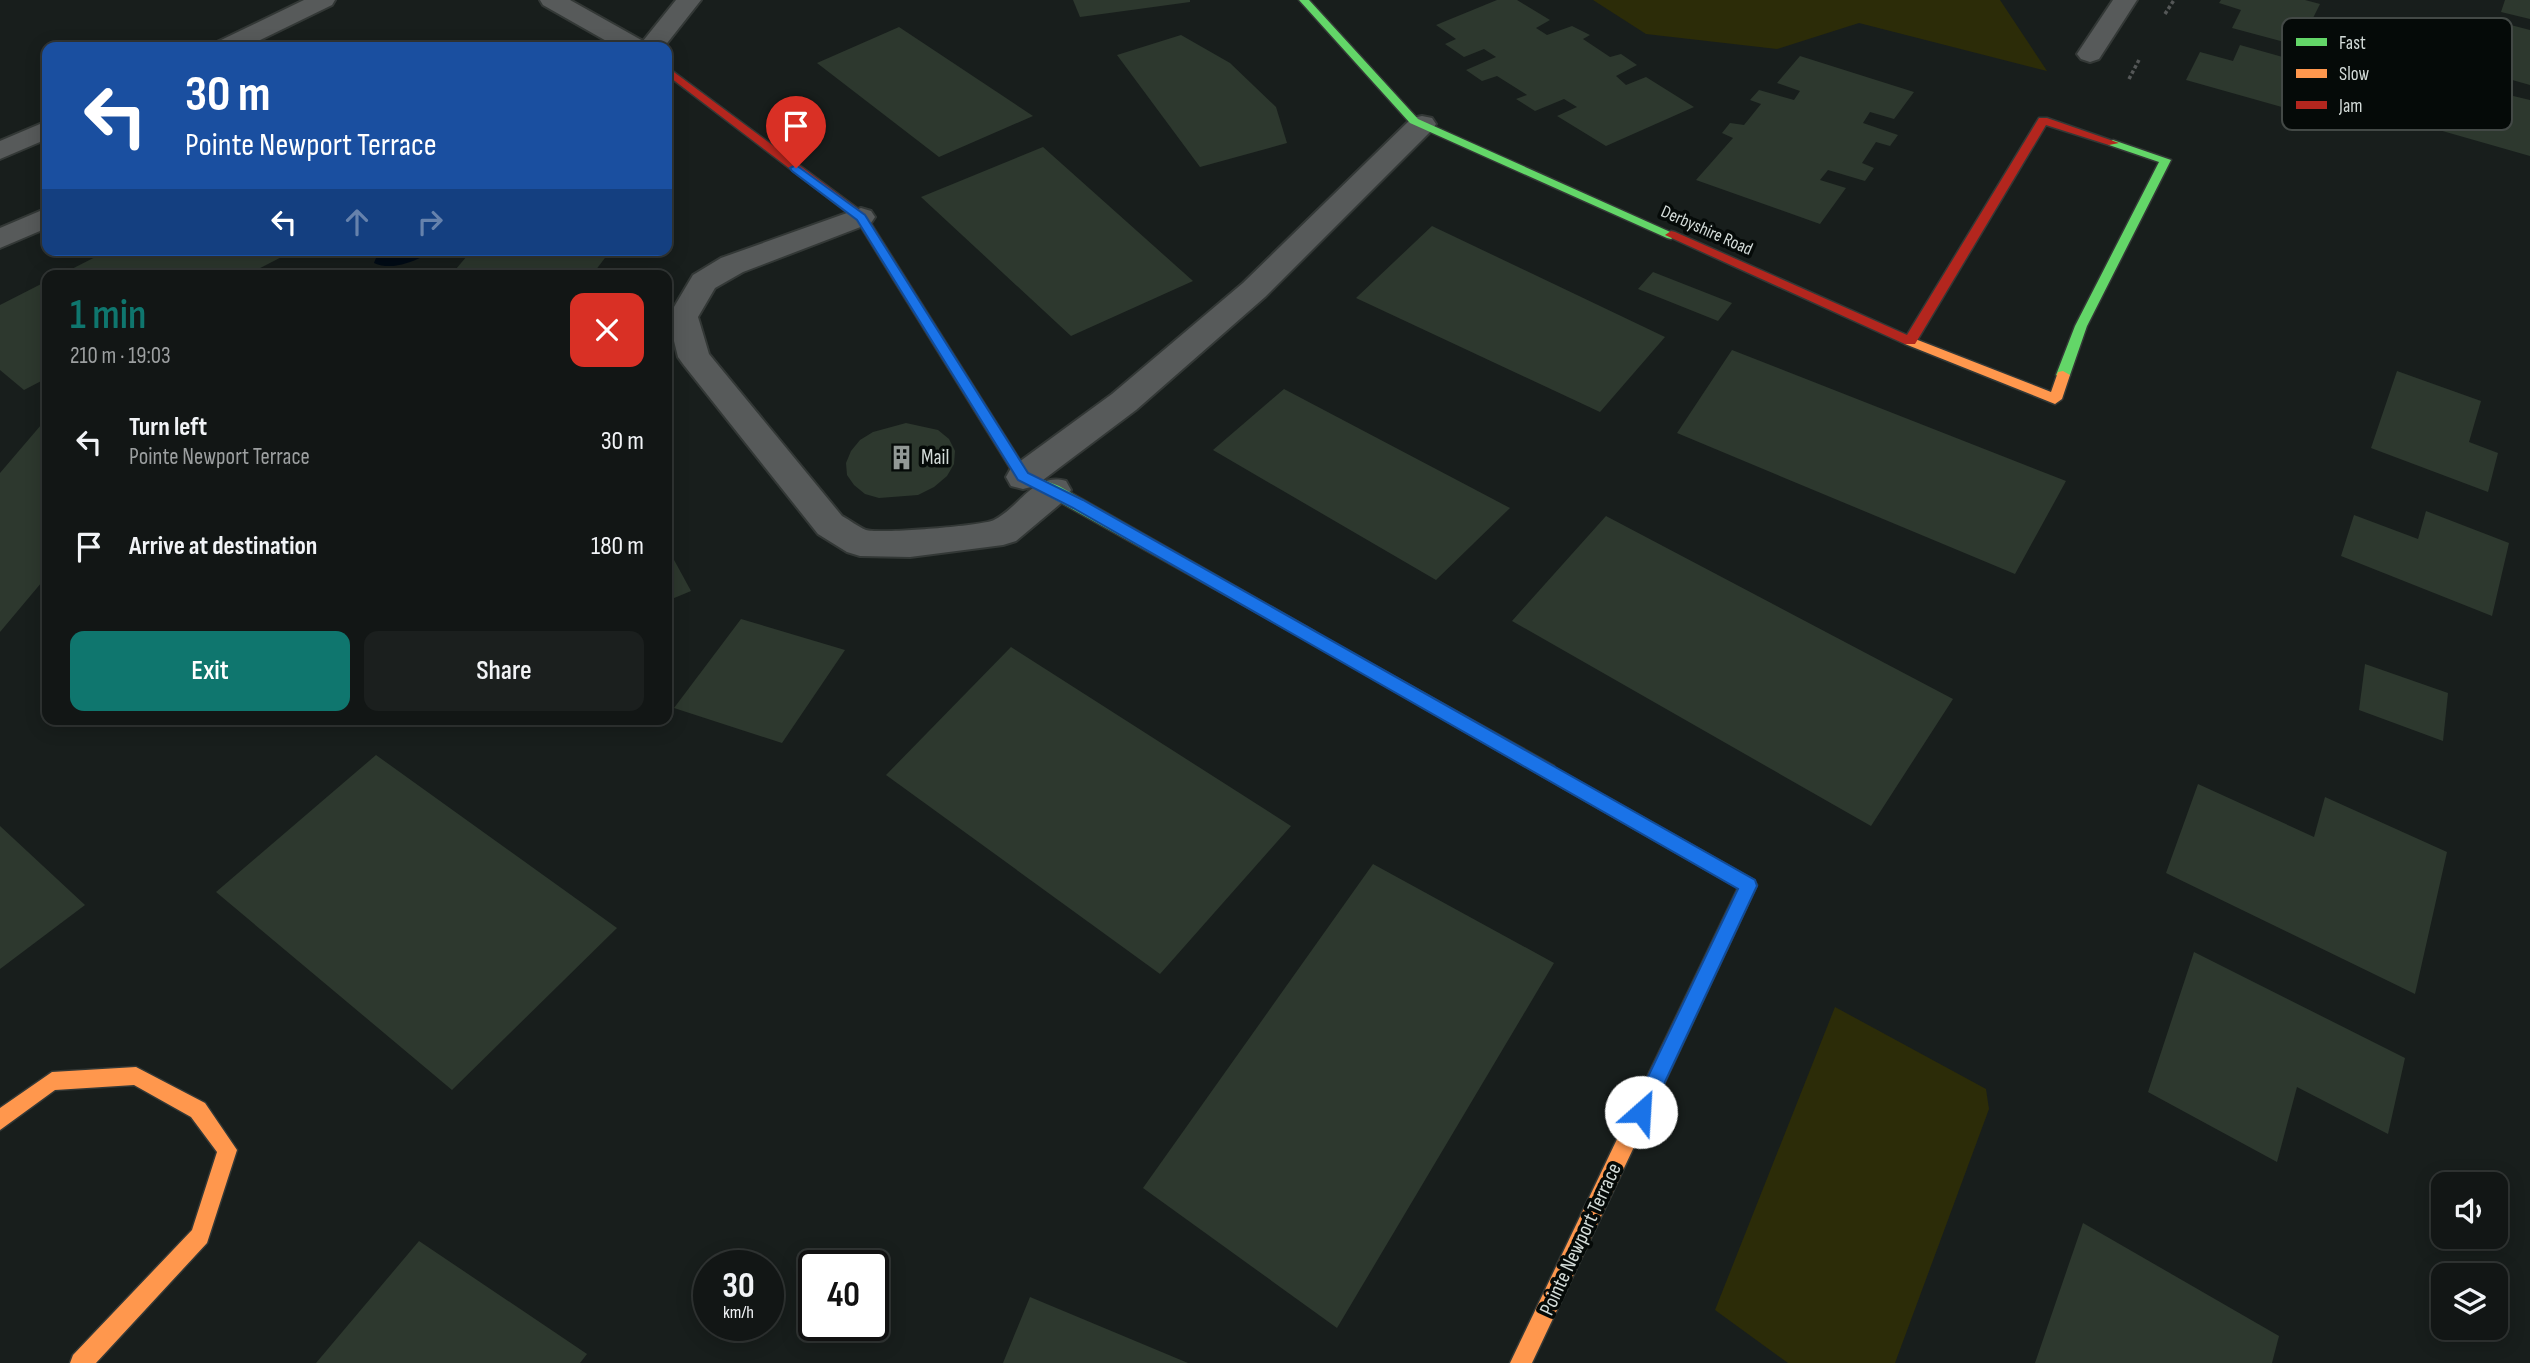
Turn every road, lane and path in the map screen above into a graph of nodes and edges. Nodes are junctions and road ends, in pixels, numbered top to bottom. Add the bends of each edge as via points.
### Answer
1 (323, 0) edge
2 (552, 0) edge
3 (592, 0) edge
4 (689, 0) edge
5 (1304, 0) edge
6 (2125, 0) edge
7 (236, 42) edge
8 (628, 42) edge
9 (632, 42) edge
10 (655, 42) edge
11 (2090, 54) dead end
12 (672, 74) edge
13 (1422, 124) junction
14 (42, 131) edge
15 (0, 151) edge
16 (861, 217) junction
17 (42, 219) edge
18 (0, 239) edge
19 (1910, 341) junction
20 (1023, 477) junction
21 (1054, 490) junction
22 (0, 1120) edge
23 (81, 1363) edge
24 (1521, 1363) edge

1 - 7 street
2 - 8 street
3 - 9 street
4 - 10 street
5 - 13 street, Derbyshire Road
6 - 11 street
12 - 16 street
13 - 19 street, Derbyshire Road
13 - 20 street via 1254,290 1124,401
14 - 15 street
16 - 20 street
16 - 21 street via 732,265 704,282 683,317 694,357 830,525 860,542 910,544 1003,531
17 - 18 street
19 - 19 street, Derbyshire Road via 2043,120 2165,160 2081,326 2055,399
20 - 21 street, Pointe Newport Terrace
21 - 24 street, Pointe Newport Terrace via 1748,886
22 - 23 street via 52,1081 136,1076 198,1110 227,1150 200,1236

